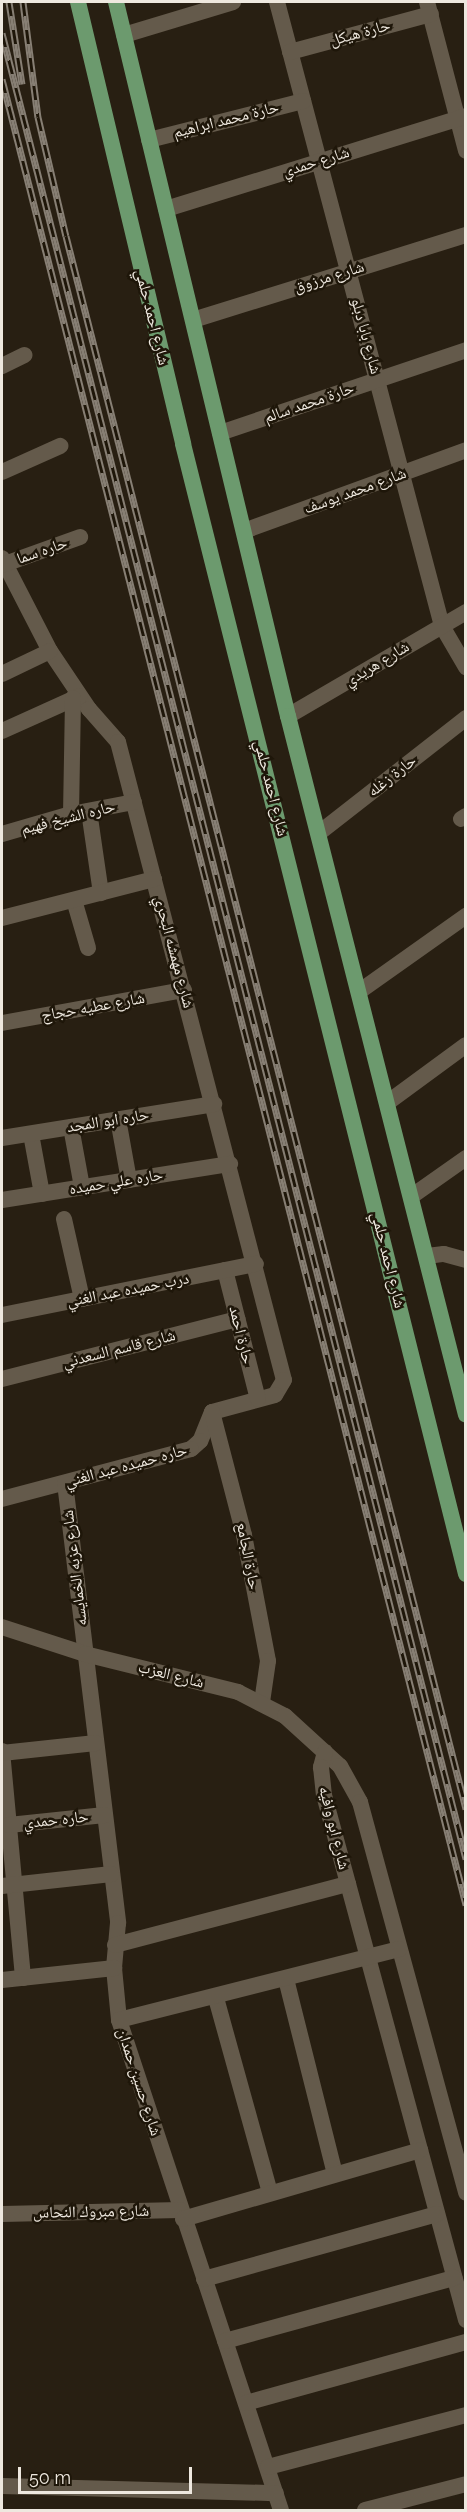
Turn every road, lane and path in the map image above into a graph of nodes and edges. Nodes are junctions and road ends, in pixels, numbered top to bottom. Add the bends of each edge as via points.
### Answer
1 (78, 2) edge
2 (116, 2) edge
3 (233, 2) edge
4 (277, 2) edge
5 (429, 8) edge
6 (124, 35) junction
7 (290, 52) junction
8 (303, 101) junction
9 (461, 117) edge
10 (150, 140) junction
11 (465, 151) edge
12 (319, 161) junction
13 (166, 208) junction
14 (465, 235) edge
15 (348, 271) junction
16 (193, 320) junction
17 (465, 350) edge
18 (25, 355) dead end
19 (2, 366) edge
20 (377, 380) junction
21 (220, 433) junction
22 (60, 446) dead end
23 (465, 450) edge
24 (2, 472) edge
25 (402, 473) junction
26 (244, 531) junction
27 (80, 537) dead end
28 (2, 562) edge
29 (465, 612) edge
30 (442, 626) junction
31 (50, 651) junction
32 (465, 667) edge
33 (2, 674) edge
34 (77, 697) junction
35 (288, 716) junction
36 (465, 718) edge
37 (2, 731) edge
38 (134, 802) junction
39 (89, 811) junction
40 (71, 814) junction
41 (319, 833) junction
42 (2, 834) edge
43 (154, 879) junction
44 (101, 893) junction
45 (74, 900) junction
46 (465, 916) edge
47 (2, 918) edge
48 (88, 948) dead end
49 (184, 990) junction
50 (360, 992) junction
51 (2, 1023) edge
52 (465, 1046) edge
53 (387, 1103) junction
54 (214, 1104) junction
55 (118, 1119) junction
56 (71, 1127) junction
57 (31, 1134) junction
58 (2, 1138) edge
59 (465, 1158) edge
60 (230, 1164) junction
61 (129, 1180) junction
62 (82, 1187) junction
63 (42, 1194) junction
64 (412, 1196) junction
65 (2, 1200) edge
66 (64, 1219) dead end
67 (427, 1256) junction
68 (465, 1260) edge
69 (255, 1264) junction
70 (225, 1270) junction
71 (82, 1299) junction
72 (2, 1316) edge
73 (237, 1319) junction
74 (2, 1379) edge
75 (258, 1399) junction
76 (212, 1412) junction
77 (465, 1415) edge
78 (64, 1483) junction
79 (2, 1499) edge
80 (465, 1574) edge
81 (2, 1627) edge
82 (85, 1654) junction
83 (262, 1702) junction
84 (95, 1743) junction
85 (2, 1752) edge
86 (325, 1752) junction
87 (104, 1815) junction
88 (6, 1817) edge
89 (111, 1874) junction
90 (348, 1884) junction
91 (8, 1886) edge
92 (115, 1945) junction
93 (399, 1948) junction
94 (368, 1957) junction
95 (114, 1968) junction
96 (23, 1978) junction
97 (286, 1979) junction
98 (2, 1980) edge
99 (216, 1998) junction
100 (119, 2020) junction
101 (420, 2150) junction
102 (335, 2174) junction
103 (270, 2193) junction
104 (465, 2193) edge
105 (2, 2214) edge
106 (182, 2214) junction
107 (437, 2214) junction
108 (454, 2278) junction
109 (204, 2279) junction
110 (465, 2320) edge
111 (225, 2341) junction
112 (465, 2342) edge
113 (246, 2403) junction
114 (465, 2415) edge
115 (268, 2467) junction
116 (465, 2484) edge
117 (2, 2486) edge
118 (276, 2493) junction
119 (420, 2504) edge
120 (273, 2511) edge
121 (281, 2511) edge
122 (365, 2511) edge

1 - 80 main road, شارع احمد حلمي via 177,421
2 - 6 main road
3 - 6 street
4 - 7 street, شارع بابا دبلو
5 - 7 street, حارة هيكل
5 - 9 street
6 - 10 main road
7 - 8 street, شارع بابا دبلو
8 - 10 street, حارة محمد ابراهيم
8 - 12 street, شارع بابا دبلو
9 - 11 street
9 - 12 street, شارع حمدي
10 - 13 main road
12 - 13 street, شارع حمدي
12 - 15 street, شارع بابا دبلو
13 - 16 main road
14 - 15 street, شارع مرزوق
15 - 16 street, شارع مرزوق
15 - 20 street, شارع بابا دبلو
16 - 21 main road
17 - 20 street, حارة محمد سالم
18 - 19 street
20 - 21 street, حارة محمد سالم
20 - 25 street, شارع بابا دبلو
21 - 26 main road
22 - 24 street
23 - 25 street, شارع محمد يوسف
25 - 26 street, شارع محمد يوسف
25 - 30 street, شارع بابا دبلو
26 - 35 main road
27 - 28 street, حاره سما
28 - 31 street, شارع مهمشه البحري
29 - 30 street, شارع هريدي
30 - 32 street, شارع بابا دبلو
30 - 35 street, شارع هريدي
31 - 33 street
31 - 34 street, شارع مهمشه البحري
34 - 37 street
34 - 38 street, شارع مهمشه البحري via 118,742
34 - 40 street
35 - 41 main road
36 - 41 street, حارة زغله
38 - 39 street, حاره الشيخ فهيم
38 - 43 street, شارع مهمشه البحري
39 - 40 street, حاره الشيخ فهيم
39 - 44 street
40 - 42 street, حاره الشيخ فهيم
41 - 50 main road
43 - 44 street
43 - 49 street, شارع مهمشه البحري
44 - 45 street
45 - 47 street
45 - 48 street
46 - 50 street
49 - 51 street, شارع عطيه حجاج
49 - 54 street, شارع مهمشه البحري
50 - 53 main road
52 - 53 street
53 - 64 main road
54 - 55 street, حاره ابو المجد
54 - 60 street, شارع مهمشه البحري
55 - 56 street, حاره ابو المجد
55 - 61 street
56 - 57 street, حاره ابو المجد
56 - 62 street
57 - 58 street, حاره ابو المجد
57 - 63 street
59 - 64 street
60 - 61 street, حاره علي حميده
60 - 69 street, شارع مهمشه البحري
61 - 62 street, حاره علي حميده
62 - 63 street, حاره علي حميده
63 - 65 street, حاره علي حميده
64 - 67 main road
66 - 71 street
67 - 68 street via 444,1254
67 - 77 main road
69 - 70 street, درب حميده عبد الغني
69 - 75 street, شارع مهمشه البحري via 284,1374 279,1391
70 - 71 street, درب حميده عبد الغني
70 - 73 street, حارة احمد
71 - 72 street, درب حميده عبد الغني
73 - 74 street, شارع قاسم السعدني
73 - 75 street, حارة احمد
75 - 76 street
76 - 78 street, حاره حميده عبد الغني via 200,1441 191,1449
76 - 83 street, حارة الجامع via 244,1535 268,1661
78 - 79 street, حاره حميده عبد الغني
78 - 82 street, شارع عزبه الخمايسه
81 - 82 street, شارع العزب
82 - 83 street, شارع العزب via 238,1692
82 - 84 street, شارع حسين حمدان
83 - 86 street, شارع العزب via 285,1716
84 - 85 street
84 - 87 street, شارع حسين حمدان
85 - 88 street
86 - 90 street, شارع ابو وافيه via 322,1781
86 - 93 street, شارع ابو وافيه via 353,1783
87 - 88 street, حاره حمدي
87 - 89 street, شارع حسين حمدان
88 - 91 street
89 - 91 street
89 - 92 street, شارع حسين حمدان via 118,1923
90 - 92 street
90 - 94 street, شارع ابو وافيه
91 - 96 street
92 - 95 street, شارع حسين حمدان
93 - 94 street
93 - 104 street, شارع ابو وافيه
94 - 97 street
94 - 101 street, شارع ابو وافيه
95 - 96 street
95 - 100 street, شارع حسين حمدان
96 - 98 street
97 - 99 street
97 - 102 street
99 - 100 street
99 - 103 street
100 - 106 street, شارع حسين حمدان
101 - 102 street, شارع مبروك النحاس
101 - 107 street, شارع ابو وافيه
102 - 103 street, شارع مبروك النحاس
103 - 106 street, شارع مبروك النحاس
105 - 106 street, شارع مبروك النحاس
106 - 109 street, شارع حسين حمدان
107 - 108 street, شارع ابو وافيه
107 - 109 street
108 - 110 street, شارع ابو وافيه
108 - 111 street
109 - 111 street, شارع حسين حمدان
111 - 113 street, شارع حسين حمدان
112 - 113 street
113 - 115 street, شارع حسين حمدان
114 - 115 street
115 - 118 street, شارع حسين حمدان
116 - 119 street
117 - 118 street
118 - 120 street
118 - 121 street, شارع حسين حمدان
119 - 122 street

